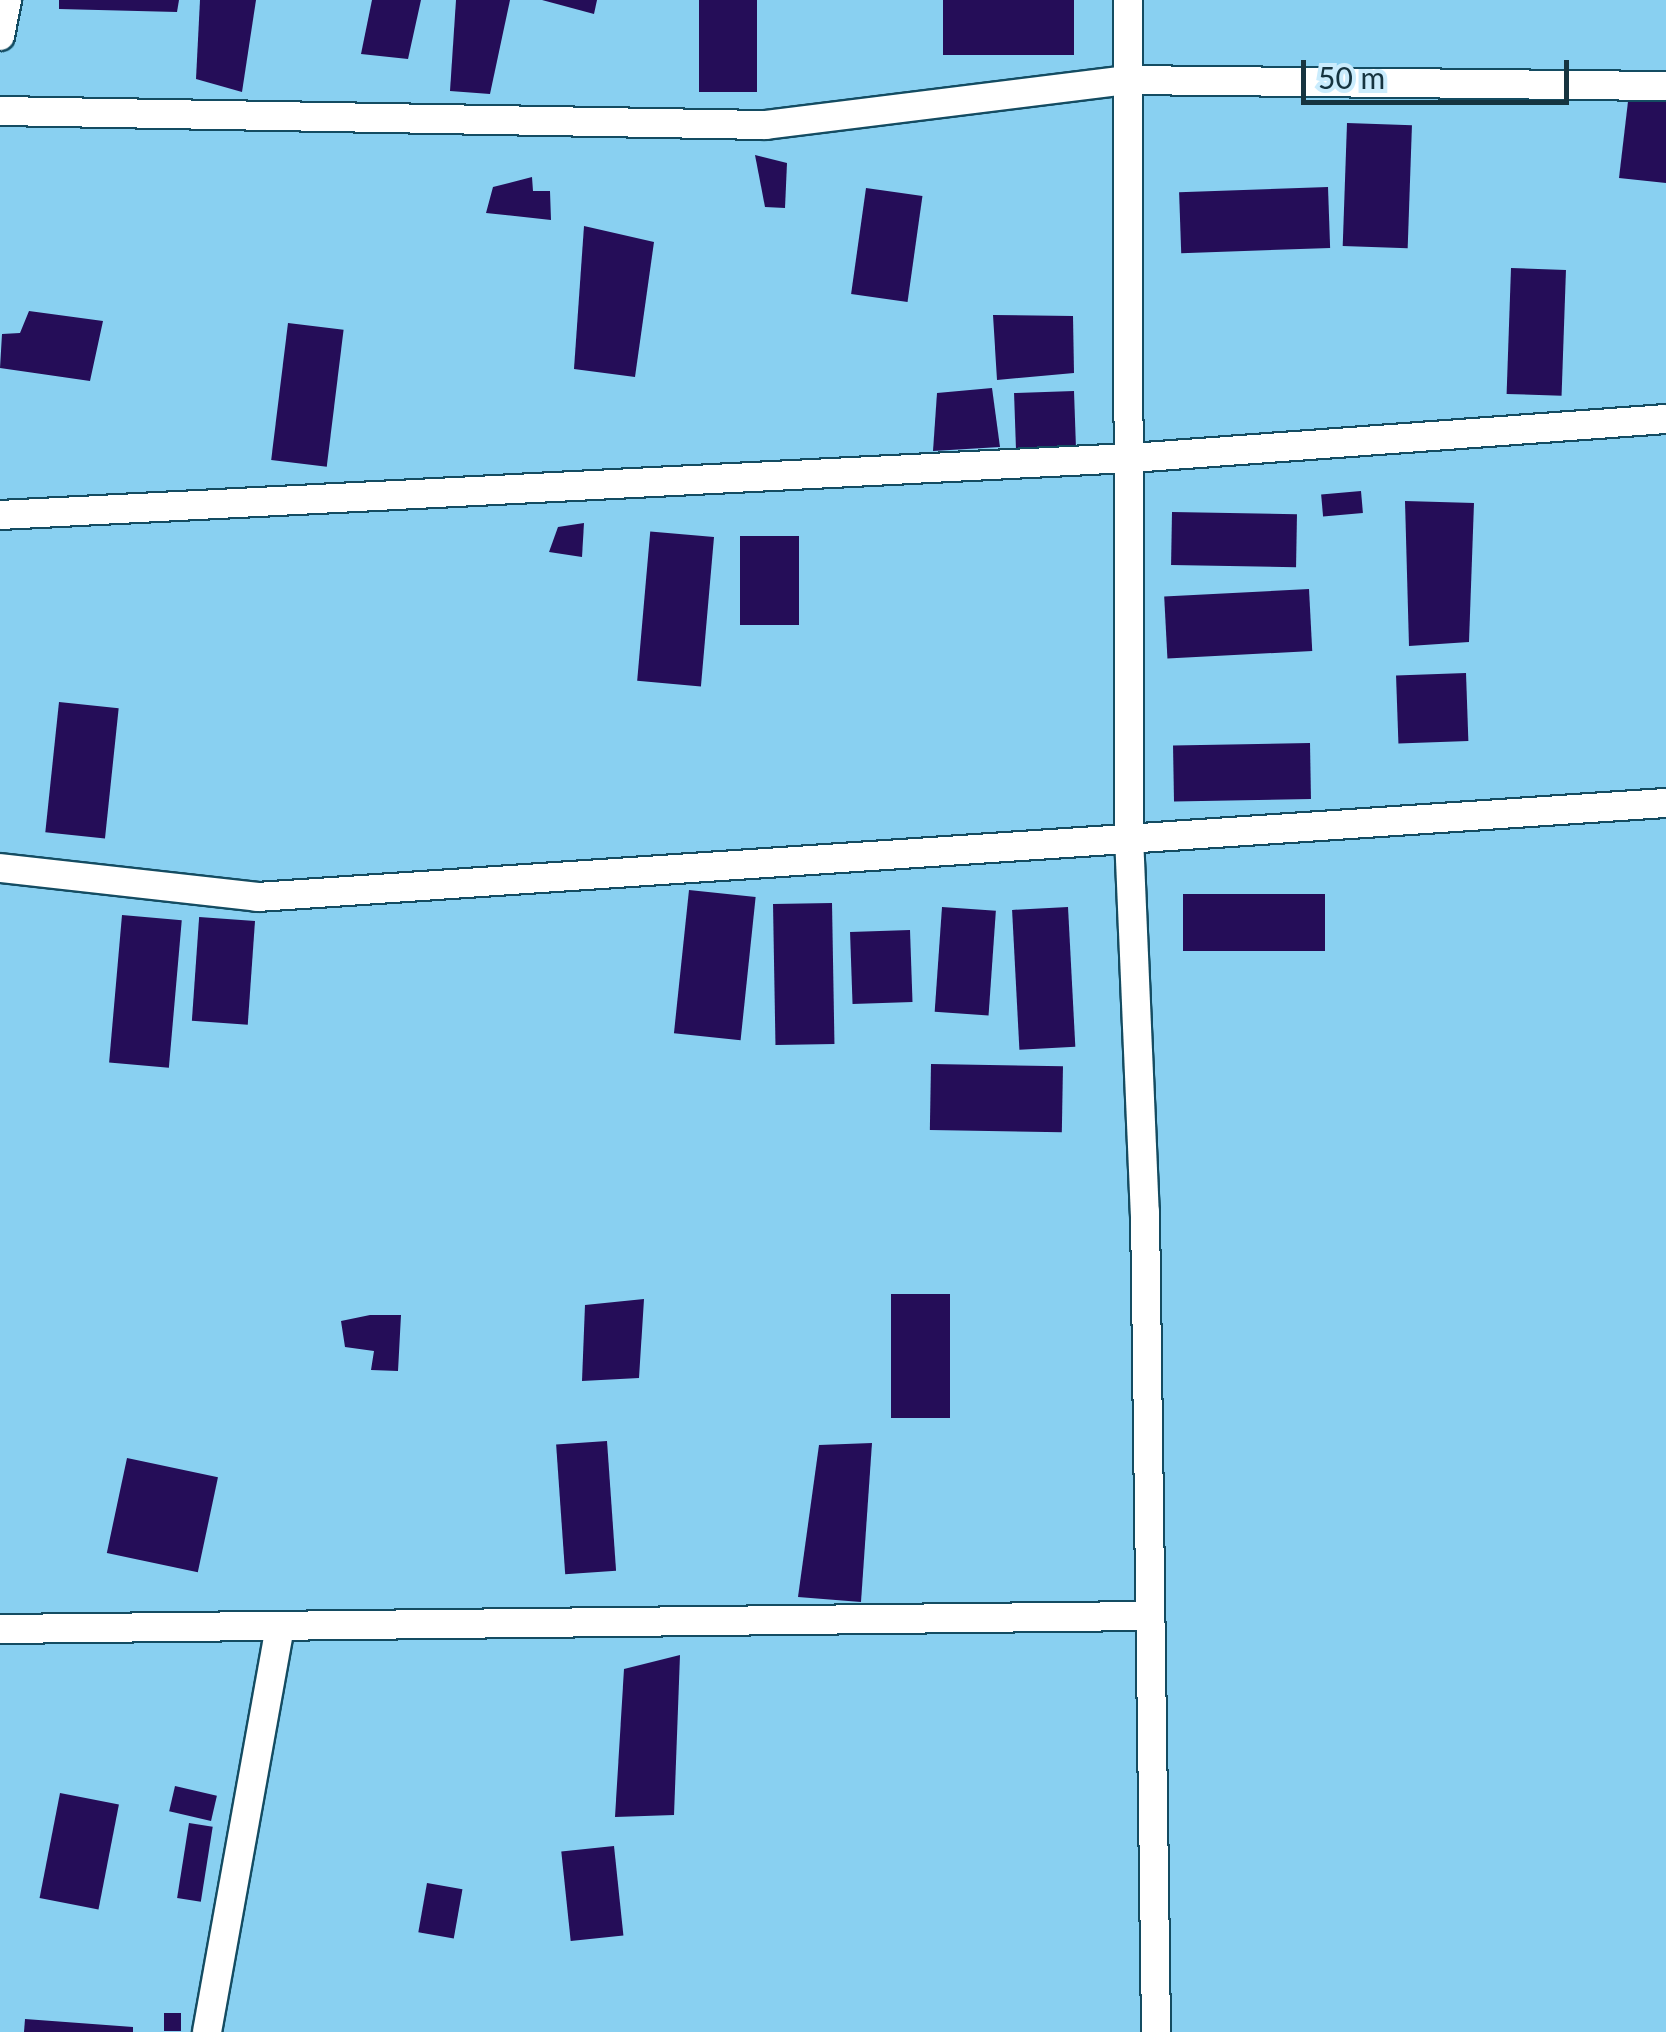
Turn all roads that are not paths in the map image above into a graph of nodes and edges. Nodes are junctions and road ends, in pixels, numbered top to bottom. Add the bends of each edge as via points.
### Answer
1 (7, 0) edge
2 (1128, 0) edge
3 (0, 36) edge
4 (1126, 80) junction
5 (1666, 86) edge
6 (0, 110) edge
7 (1666, 419) edge
8 (1132, 458) junction
9 (0, 515) edge
10 (1666, 803) edge
11 (1129, 836) junction
12 (0, 868) edge
13 (1150, 1616) junction
14 (0, 1628) edge
15 (279, 1631) junction
16 (207, 2032) edge
17 (1156, 2032) edge

1 - 3 street
2 - 4 street
4 - 5 street
4 - 6 street via 766,125
4 - 8 street
7 - 8 street
8 - 9 street
8 - 11 street
10 - 11 street
11 - 12 street via 257,897
11 - 13 street
13 - 15 street via 719,1616
13 - 17 street
14 - 15 street
15 - 16 street

